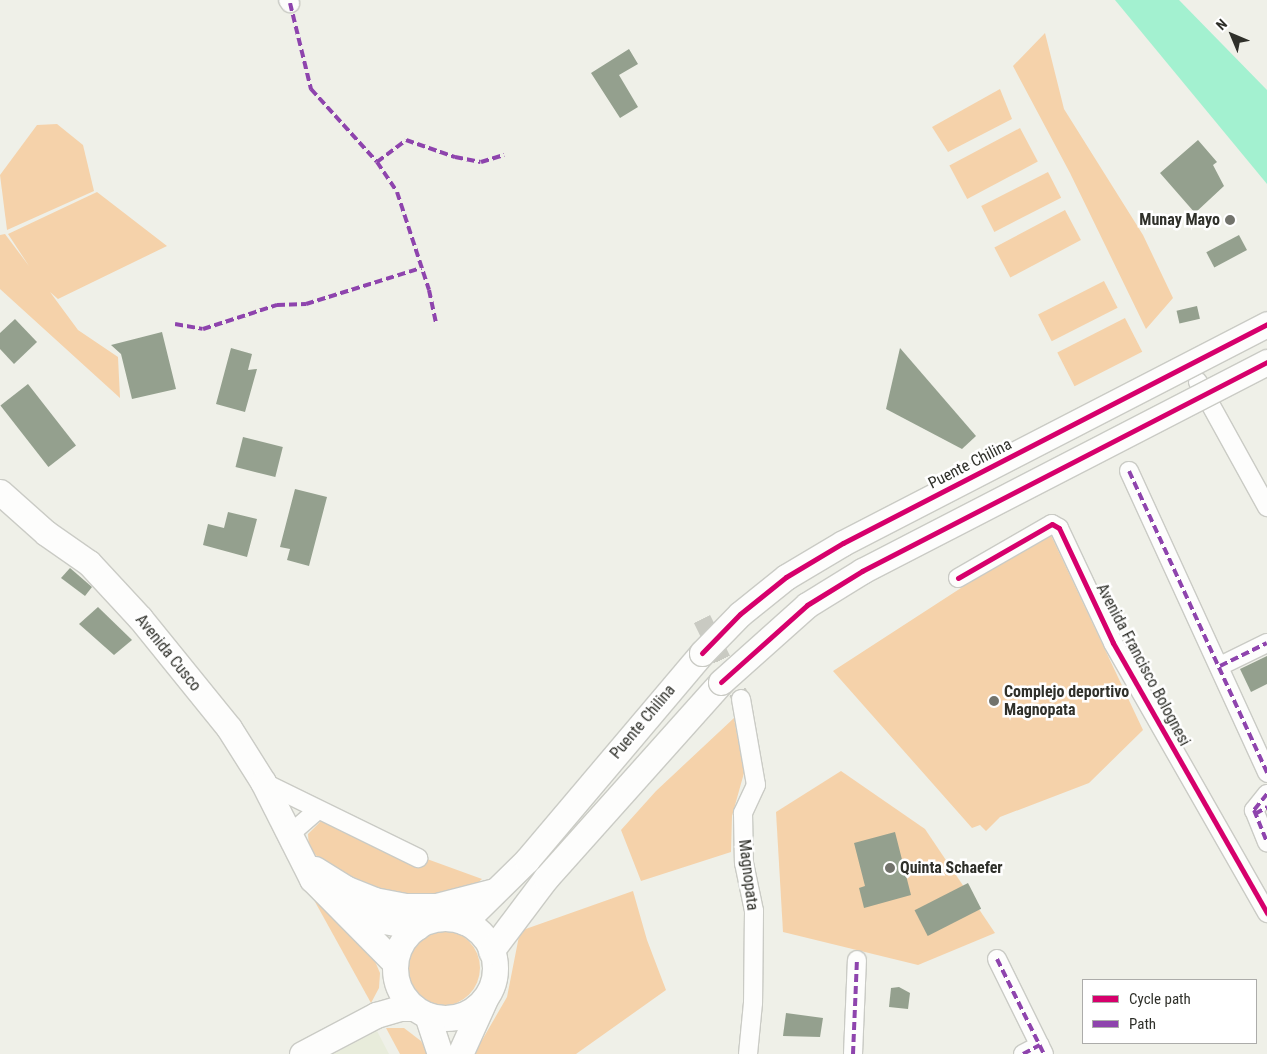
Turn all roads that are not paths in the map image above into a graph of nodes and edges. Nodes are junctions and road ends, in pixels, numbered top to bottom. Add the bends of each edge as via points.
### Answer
1 (1267, 324) edge
2 (1267, 362) edge
3 (1198, 382) dead end
4 (1129, 471) dead end
5 (0, 492) edge
6 (1267, 507) edge
7 (958, 578) dead end
8 (1267, 643) edge
9 (1220, 666) junction
10 (742, 699) tunnel mouth
11 (1267, 774) edge
12 (263, 782) junction
13 (1267, 794) edge
14 (318, 810) junction
15 (1261, 811) edge
16 (293, 841) junction
17 (1267, 842) edge
18 (418, 858) dead end
19 (315, 869) junction
20 (501, 888) junction
21 (1267, 913) edge
22 (464, 922) junction
23 (417, 927) junction
24 (491, 951) junction
25 (997, 959) dead end
26 (857, 960) dead end
27 (395, 970) junction
28 (489, 991) junction
29 (421, 1011) junction
30 (376, 1015) junction
31 (1042, 1049) edge
32 (302, 1054) edge
33 (440, 1054) edge
34 (460, 1054) edge
35 (748, 1054) edge
36 (853, 1054) edge
37 (1023, 1054) edge

1 - 20 main road, Puente Chilina, bridge via 843,543 786,577 740,614 702,653
2 - 24 main road, Puente Chilina, bridge via 862,571 807,605 721,682 546,878
3 - 6 street
4 - 9 street
5 - 12 main road, Avenida Cusco via 105,578 228,728
7 - 21 street, Avenida Francisco Bolognesi via 1052,524 1059,528 1113,643
8 - 9 street
9 - 11 street
10 - 35 street, Magnopata via 756,785 743,814 744,863 754,911 753,1003
12 - 14 street
12 - 16 main road, Avenida Cusco
13 - 15 street via 1255,808
14 - 16 street
14 - 18 street
15 - 17 street
16 - 19 main road, Avenida Cusco
16 - 27 main road, Avenida Cusco via 322,892
19 - 20 main road via 345,888 374,900 405,906 436,906
19 - 23 main road, Avenida Cusco via 360,912 378,920
20 - 22 main road, Puente Chilina
22 - 23 main road via 445,918
22 - 24 main road via 484,937
23 - 27 main road via 402,943
24 - 28 main road via 494,971
25 - 31 street
26 - 36 street
27 - 29 main road via 402,994
27 - 30 main road
28 - 29 main road via 465,1013 440,1018
28 - 34 main road
29 - 30 main road via 388,1010
29 - 33 main road
30 - 32 main road
31 - 37 street

